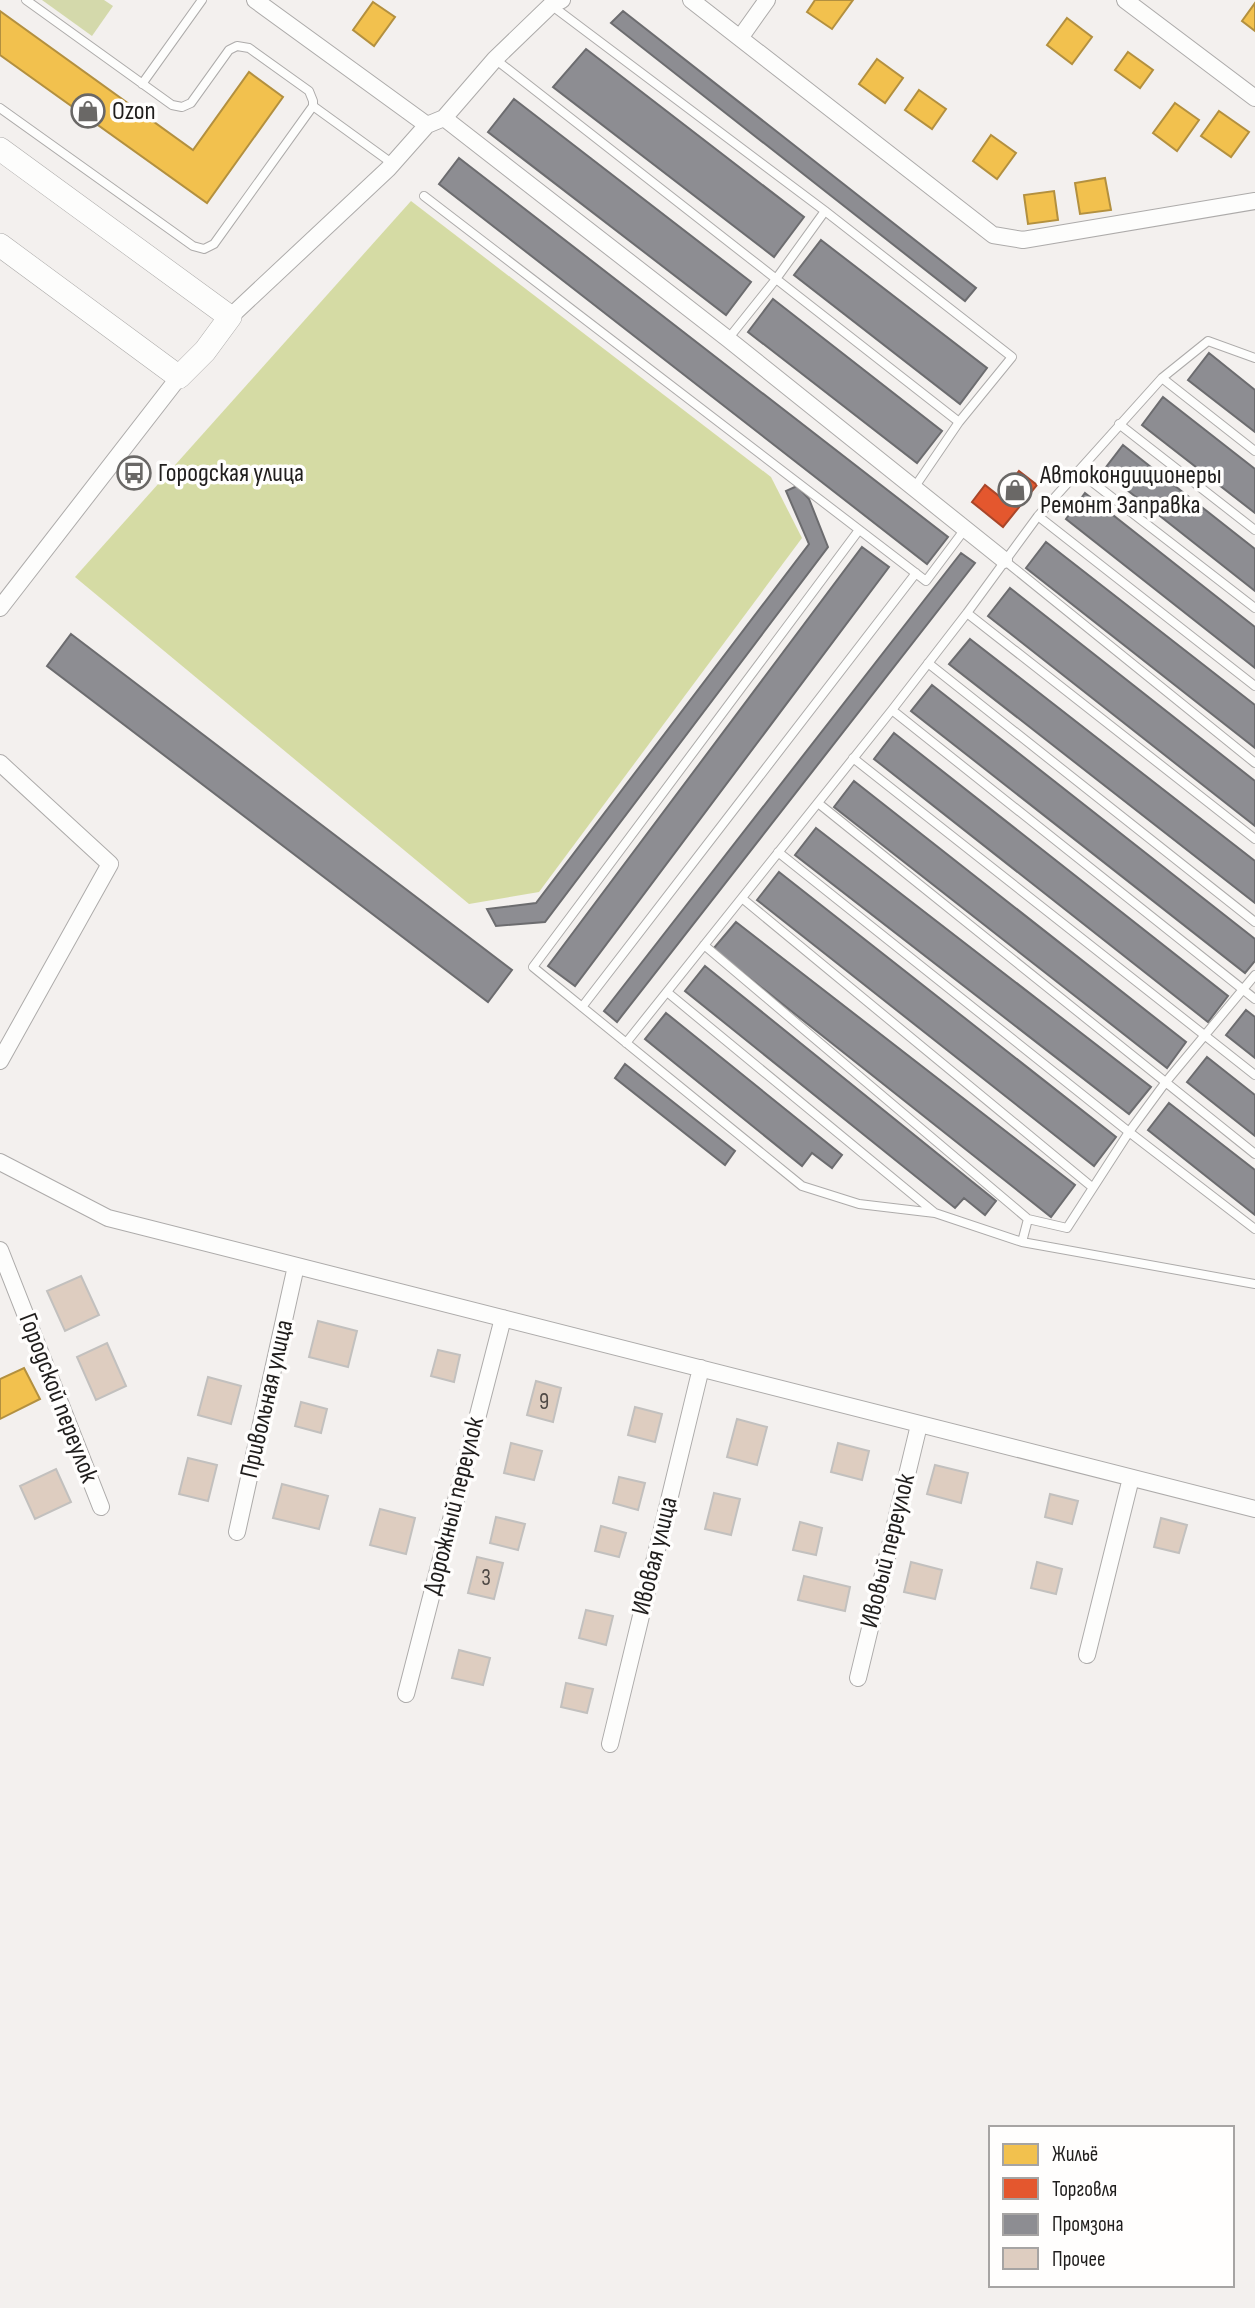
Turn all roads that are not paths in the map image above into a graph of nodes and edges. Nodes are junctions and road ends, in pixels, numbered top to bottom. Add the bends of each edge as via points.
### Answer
1 (26, 0) edge
2 (202, 0) edge
3 (255, 0) edge
4 (691, 0) edge
5 (767, 0) edge
6 (1125, 0) edge
7 (557, 2) edge
8 (740, 38) junction
9 (495, 59) junction
10 (142, 83) junction
11 (1255, 98) edge
12 (313, 106) junction
13 (0, 108) edge
14 (444, 118) junction
15 (427, 125) junction
16 (0, 149) edge
17 (393, 164) junction
18 (424, 196) dead end
19 (1255, 201) edge
20 (825, 211) junction
21 (0, 245) edge
22 (776, 279) junction
23 (230, 317) junction
24 (728, 339) junction
25 (1255, 358) edge
26 (179, 377) junction
27 (1162, 378) junction
28 (959, 422) junction
29 (1119, 424) junction
30 (1255, 451) edge
31 (1078, 471) junction
32 (914, 488) junction
33 (1038, 516) junction
34 (965, 529) junction
35 (859, 530) junction
36 (1255, 530) edge
37 (1004, 560) junction
38 (916, 573) junction
39 (0, 608) edge
40 (1255, 608) edge
41 (967, 614) junction
42 (928, 663) junction
43 (1255, 686) edge
44 (892, 710) junction
45 (853, 758) junction
46 (0, 763) edge
47 (1255, 763) edge
48 (818, 803) junction
49 (1255, 839) edge
50 (778, 852) junction
51 (743, 899) junction
52 (1255, 922) edge
53 (704, 946) junction
54 (1255, 975) edge
55 (1243, 989) junction
56 (667, 992) junction
57 (1255, 999) edge
58 (582, 1007) junction
59 (1206, 1037) junction
60 (626, 1043) junction
61 (0, 1061) edge
62 (1255, 1075) edge
63 (1165, 1083) junction
64 (1129, 1132) junction
65 (1255, 1154) edge
66 (0, 1162) edge
67 (1092, 1187) junction
68 (935, 1213) junction
69 (1028, 1219) junction
70 (1255, 1229) edge
71 (1023, 1242) junction
72 (0, 1250) edge
73 (296, 1266) junction
74 (1255, 1284) edge
75 (503, 1318) junction
76 (701, 1368) junction
77 (919, 1425) junction
78 (1131, 1478) junction
79 (101, 1507) dead end
80 (1255, 1509) edge
81 (237, 1532) dead end
82 (1087, 1655) dead end
83 (858, 1678) dead end
84 (406, 1694) dead end
85 (610, 1744) dead end

1 - 10 lane
2 - 10 lane
3 - 15 street
4 - 8 street
5 - 8 street
6 - 11 street
7 - 9 street
7 - 20 lane
8 - 19 street via 993,235 1023,240
9 - 14 street
9 - 22 lane
10 - 12 lane via 172,105 186,106 229,50 243,46 309,91
12 - 13 lane via 214,244 204,249 193,246
12 - 17 lane
14 - 15 street
14 - 24 street
15 - 17 street
16 - 23 main road
17 - 23 street
18 - 35 lane
20 - 22 lane
20 - 28 lane via 1012,357
21 - 26 main road
22 - 24 lane
22 - 28 lane
23 - 26 main road
24 - 32 street
25 - 27 lane via 1208,341
26 - 39 street
27 - 29 lane
27 - 30 lane
28 - 32 lane
29 - 31 lane
29 - 36 lane
31 - 33 lane
31 - 40 lane
32 - 34 street
33 - 37 lane
33 - 43 lane
34 - 37 street
34 - 38 lane via 926,581
35 - 38 lane
35 - 58 lane via 533,967
37 - 41 lane
37 - 47 lane
38 - 58 lane
41 - 42 lane
41 - 49 lane
42 - 44 lane
42 - 52 lane
44 - 45 lane
44 - 55 lane
45 - 48 lane
45 - 59 lane
46 - 61 street via 110,864
48 - 50 lane
48 - 63 lane
50 - 51 lane
50 - 64 lane
51 - 53 lane
51 - 67 lane
53 - 56 lane
53 - 69 lane
54 - 55 lane
55 - 57 lane
55 - 59 lane
56 - 60 lane
56 - 68 lane
58 - 60 lane
59 - 62 lane
59 - 63 lane
60 - 68 lane via 802,1186 859,1204
63 - 64 lane
63 - 65 lane
64 - 67 lane
64 - 70 lane
66 - 73 street via 108,1218
67 - 69 lane via 1066,1228
68 - 71 lane
69 - 71 lane
71 - 74 lane
72 - 79 street, Городской переулок
73 - 75 street
73 - 81 street, Привольная улица
75 - 76 street
75 - 84 street, Дорожный переулок
76 - 77 street
76 - 85 street, Ивовая улица
77 - 78 street
77 - 83 street, Ивовый переулок
78 - 80 street
78 - 82 street

